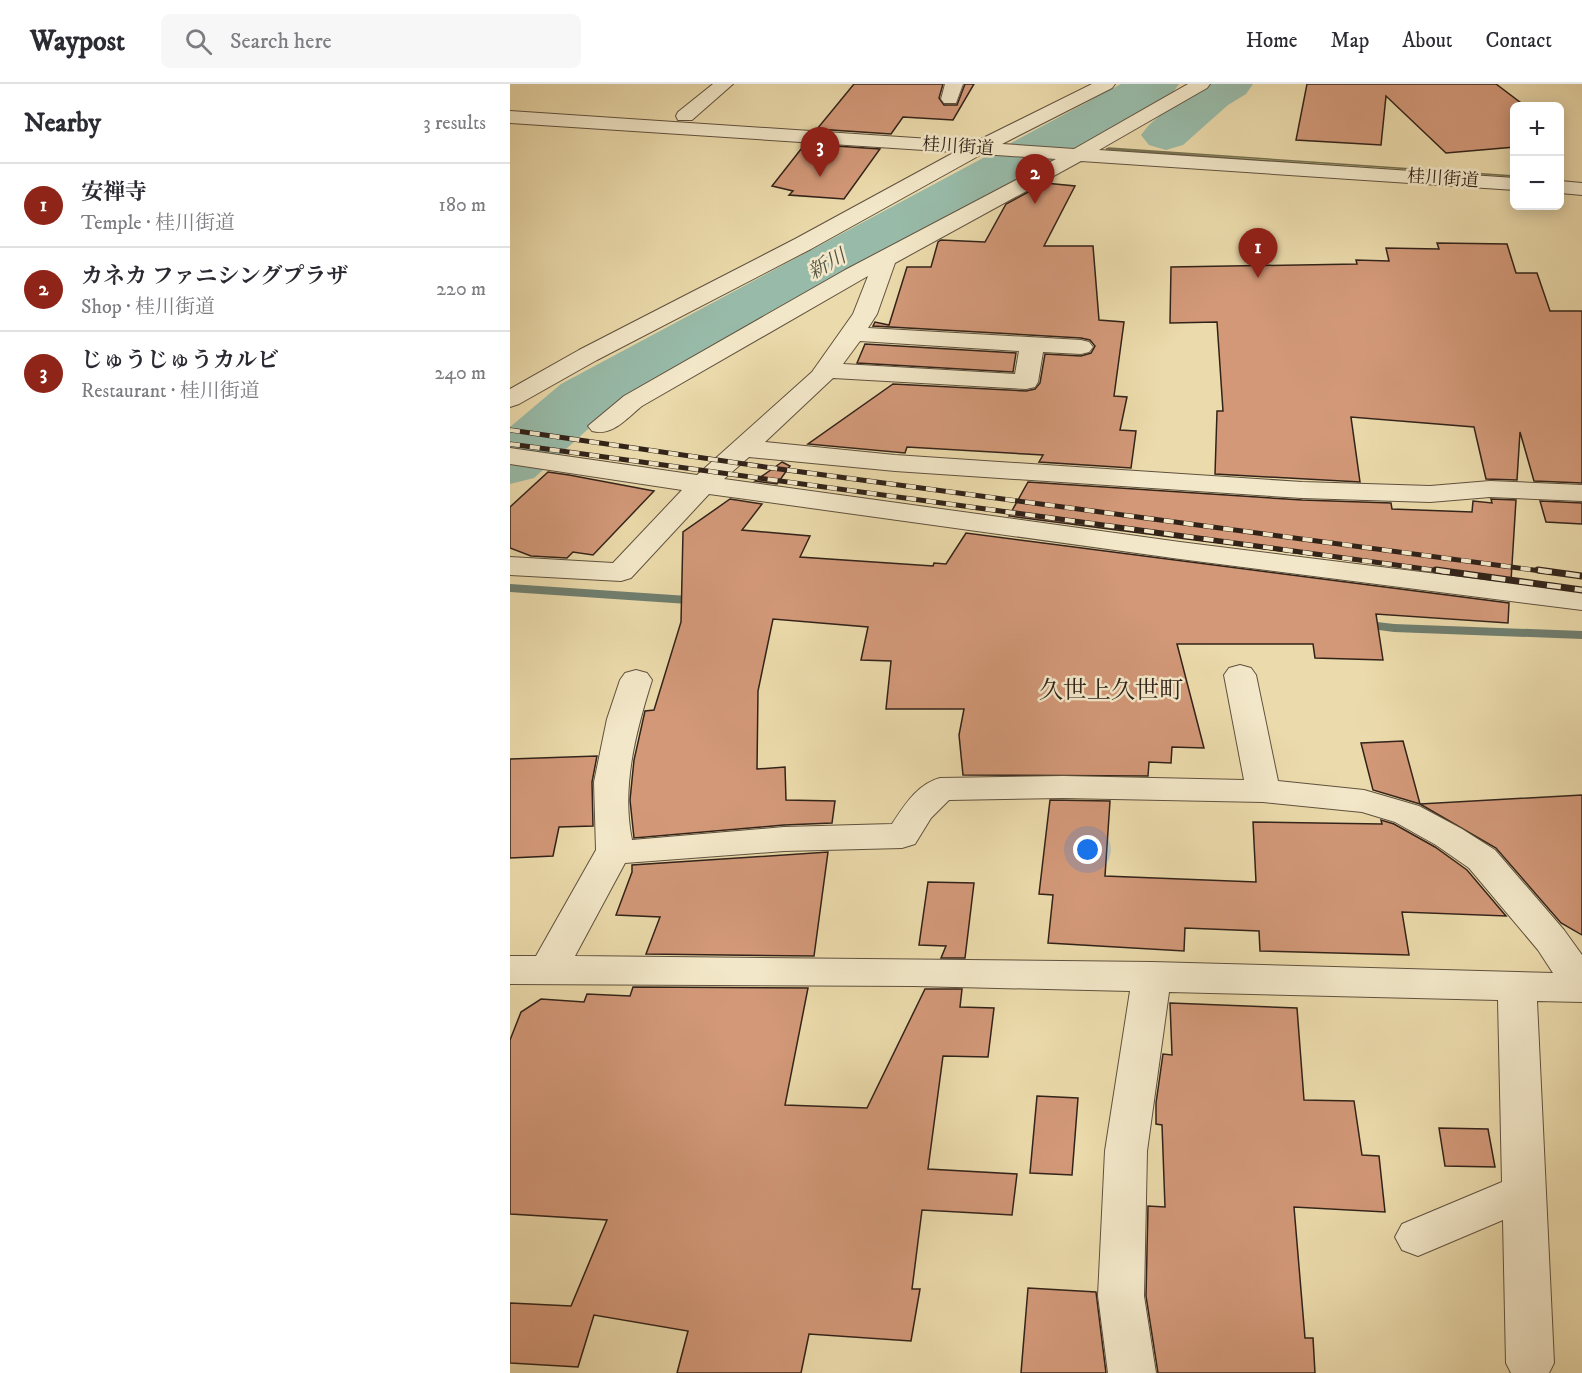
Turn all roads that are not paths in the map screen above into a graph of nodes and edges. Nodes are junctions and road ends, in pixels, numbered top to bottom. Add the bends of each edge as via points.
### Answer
1 (724, 84) edge
2 (1106, 84) edge
3 (1201, 84) edge
4 (510, 105) edge
5 (685, 116) junction
6 (510, 117) edge
7 (998, 143) junction
8 (1080, 148) junction
9 (1510, 168) edge
10 (1564, 171) edge
11 (1582, 172) edge
12 (1510, 184) edge
13 (1564, 187) edge
14 (1582, 189) edge
15 (885, 259) junction
16 (853, 334) junction
17 (1032, 344) junction
18 (1081, 347) dead end
19 (827, 370) junction
20 (510, 399) edge
21 (601, 426) dead end
22 (743, 448) junction
23 (510, 456) edge
24 (701, 486) junction
25 (1582, 493) edge
26 (510, 566) edge
27 (1582, 601) edge
28 (1240, 675) dead end
29 (636, 680) dead end
30 (1263, 791) junction
31 (614, 850) junction
32 (1152, 976) junction
33 (522, 977) edge
34 (1517, 987) junction
35 (1582, 987) edge
36 (1523, 1192) junction
37 (1418, 1237) dead end
38 (1530, 1363) dead end
39 (1132, 1373) edge

1 - 5 street
2 - 7 street
3 - 8 street
4 - 5 street, 桂川街道
5 - 7 street, 桂川街道
6 - 7 street, 桂川街道
7 - 8 street, 桂川街道
7 - 8 street, 桂川街道
7 - 20 street
8 - 9 street, 桂川街道
8 - 12 street, 桂川街道
8 - 15 street
10 - 11 street
13 - 14 street
15 - 16 street via 865,314
15 - 21 street via 633,400
16 - 17 street
16 - 19 street
17 - 18 street
17 - 19 street via 1026,382
19 - 22 street
22 - 24 street
22 - 25 street via 895,463 1302,490 1430,494 1490,489
23 - 24 street
24 - 26 street via 621,572
24 - 27 street
28 - 30 street
29 - 31 street via 623,719 611,782
30 - 31 street via 940,789 902,836
30 - 35 street via 1364,801 1407,814 1449,837 1482,859 1506,885 1551,940
31 - 33 street
32 - 33 street via 914,972
32 - 34 street
32 - 39 street via 1126,1151 1121,1296
34 - 35 street
34 - 36 street
36 - 37 street
36 - 38 street

